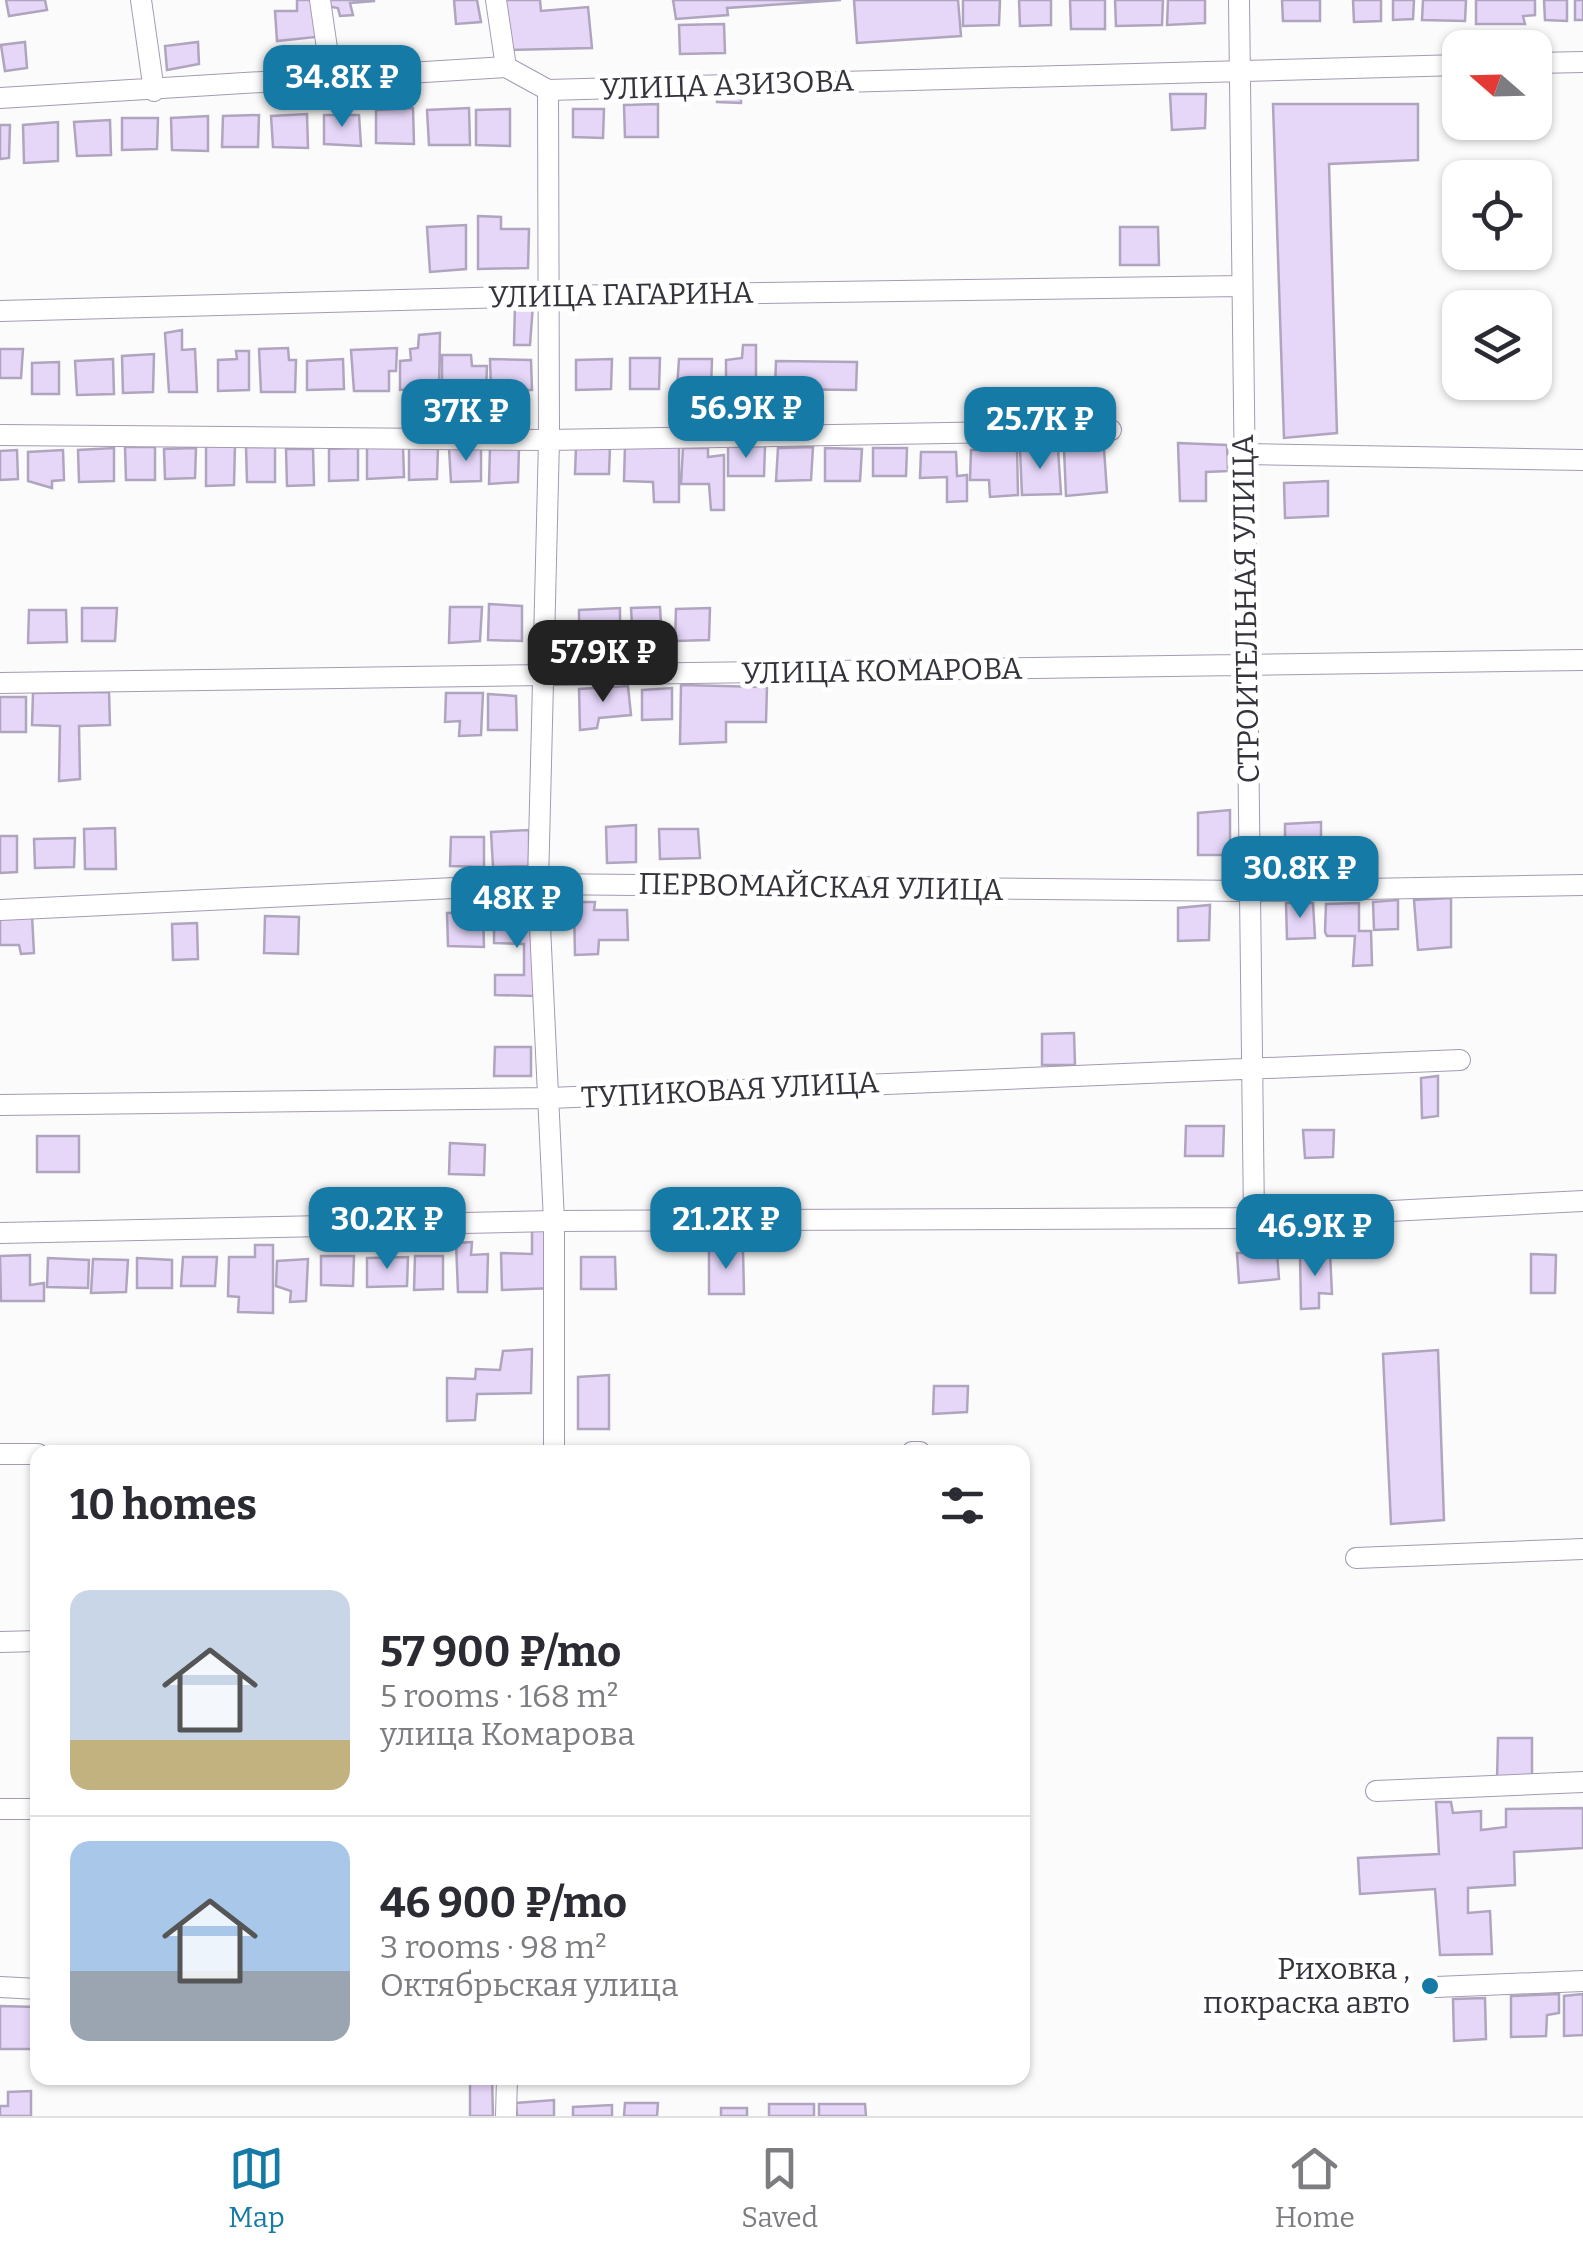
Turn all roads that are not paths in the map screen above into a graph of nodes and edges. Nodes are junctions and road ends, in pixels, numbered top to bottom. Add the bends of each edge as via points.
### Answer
1 (141, 0) edge
2 (320, 0) edge
3 (496, 0) edge
4 (1239, 0) edge
5 (1583, 62) edge
6 (1552, 63) edge
7 (1442, 65) edge
8 (506, 67) junction
9 (1240, 70) junction
10 (331, 76) junction
11 (154, 90) junction
12 (548, 90) junction
13 (0, 98) edge
14 (1242, 286) junction
15 (549, 296) junction
16 (0, 311) edge
17 (1111, 430) dead end
18 (0, 435) edge
19 (549, 440) junction
20 (1244, 454) junction
21 (1583, 460) edge
22 (1583, 660) edge
23 (1247, 666) junction
24 (542, 677) junction
25 (0, 683) edge
26 (538, 884) junction
27 (1583, 885) edge
28 (1250, 891) junction
29 (0, 910) edge
30 (1460, 1060) dead end
31 (1252, 1066) junction
32 (550, 1098) junction
33 (0, 1105) edge
34 (1583, 1202) edge
35 (1254, 1218) junction
36 (554, 1221) junction
37 (0, 1233) edge
38 (554, 1445) edge
39 (0, 1454) edge
40 (30, 1454) edge
41 (1583, 1549) edge
42 (1356, 1558) dead end
43 (0, 1642) edge
44 (30, 1642) edge
45 (1583, 1782) edge
46 (1376, 1791) dead end
47 (0, 1808) edge
48 (30, 1809) edge
49 (1583, 1980) edge
50 (1436, 1986) dead end
51 (0, 1987) edge
52 (30, 1988) edge
53 (508, 2085) edge
54 (506, 2116) edge

1 - 11 street
2 - 10 street
3 - 8 street
4 - 9 street, СТРОИТЕЛЬНАЯ УЛИЦА
5 - 6 street
7 - 9 street, УЛИЦА АЗИЗОВА
8 - 10 street
8 - 12 street
9 - 12 street, УЛИЦА АЗИЗОВА
9 - 14 street, СТРОИТЕЛЬНАЯ УЛИЦА
10 - 11 street
11 - 13 street
12 - 15 street
14 - 15 street, УЛИЦА ГАГАРИНА
14 - 20 street, СТРОИТЕЛЬНАЯ УЛИЦА
15 - 16 street, УЛИЦА ГАГАРИНА
15 - 19 street
17 - 19 street
18 - 19 street
19 - 24 street
20 - 21 street
20 - 23 street, СТРОИТЕЛЬНАЯ УЛИЦА
22 - 23 street, УЛИЦА КОМАРОВА
23 - 24 street, УЛИЦА КОМАРОВА
23 - 28 street, СТРОИТЕЛЬНАЯ УЛИЦА
24 - 25 street, УЛИЦА КОМАРОВА
24 - 26 street
26 - 28 street, ПЕРВОМАЙСКАЯ УЛИЦА
26 - 29 street, ПЕРВОМАЙСКАЯ УЛИЦА
26 - 32 street
27 - 28 street, ПЕРВОМАЙСКАЯ УЛИЦА
28 - 31 street, СТРОИТЕЛЬНАЯ УЛИЦА
30 - 31 street, ТУПИКОВАЯ УЛИЦА
31 - 32 street, ТУПИКОВАЯ УЛИЦА
31 - 35 street, СТРОИТЕЛЬНАЯ УЛИЦА
32 - 33 street, ТУПИКОВАЯ УЛИЦА
32 - 36 street
34 - 35 street
35 - 36 street
36 - 37 street
36 - 38 street
39 - 40 street
41 - 42 street
43 - 44 street
45 - 46 street
47 - 48 street
49 - 50 street
51 - 52 street
53 - 54 street

